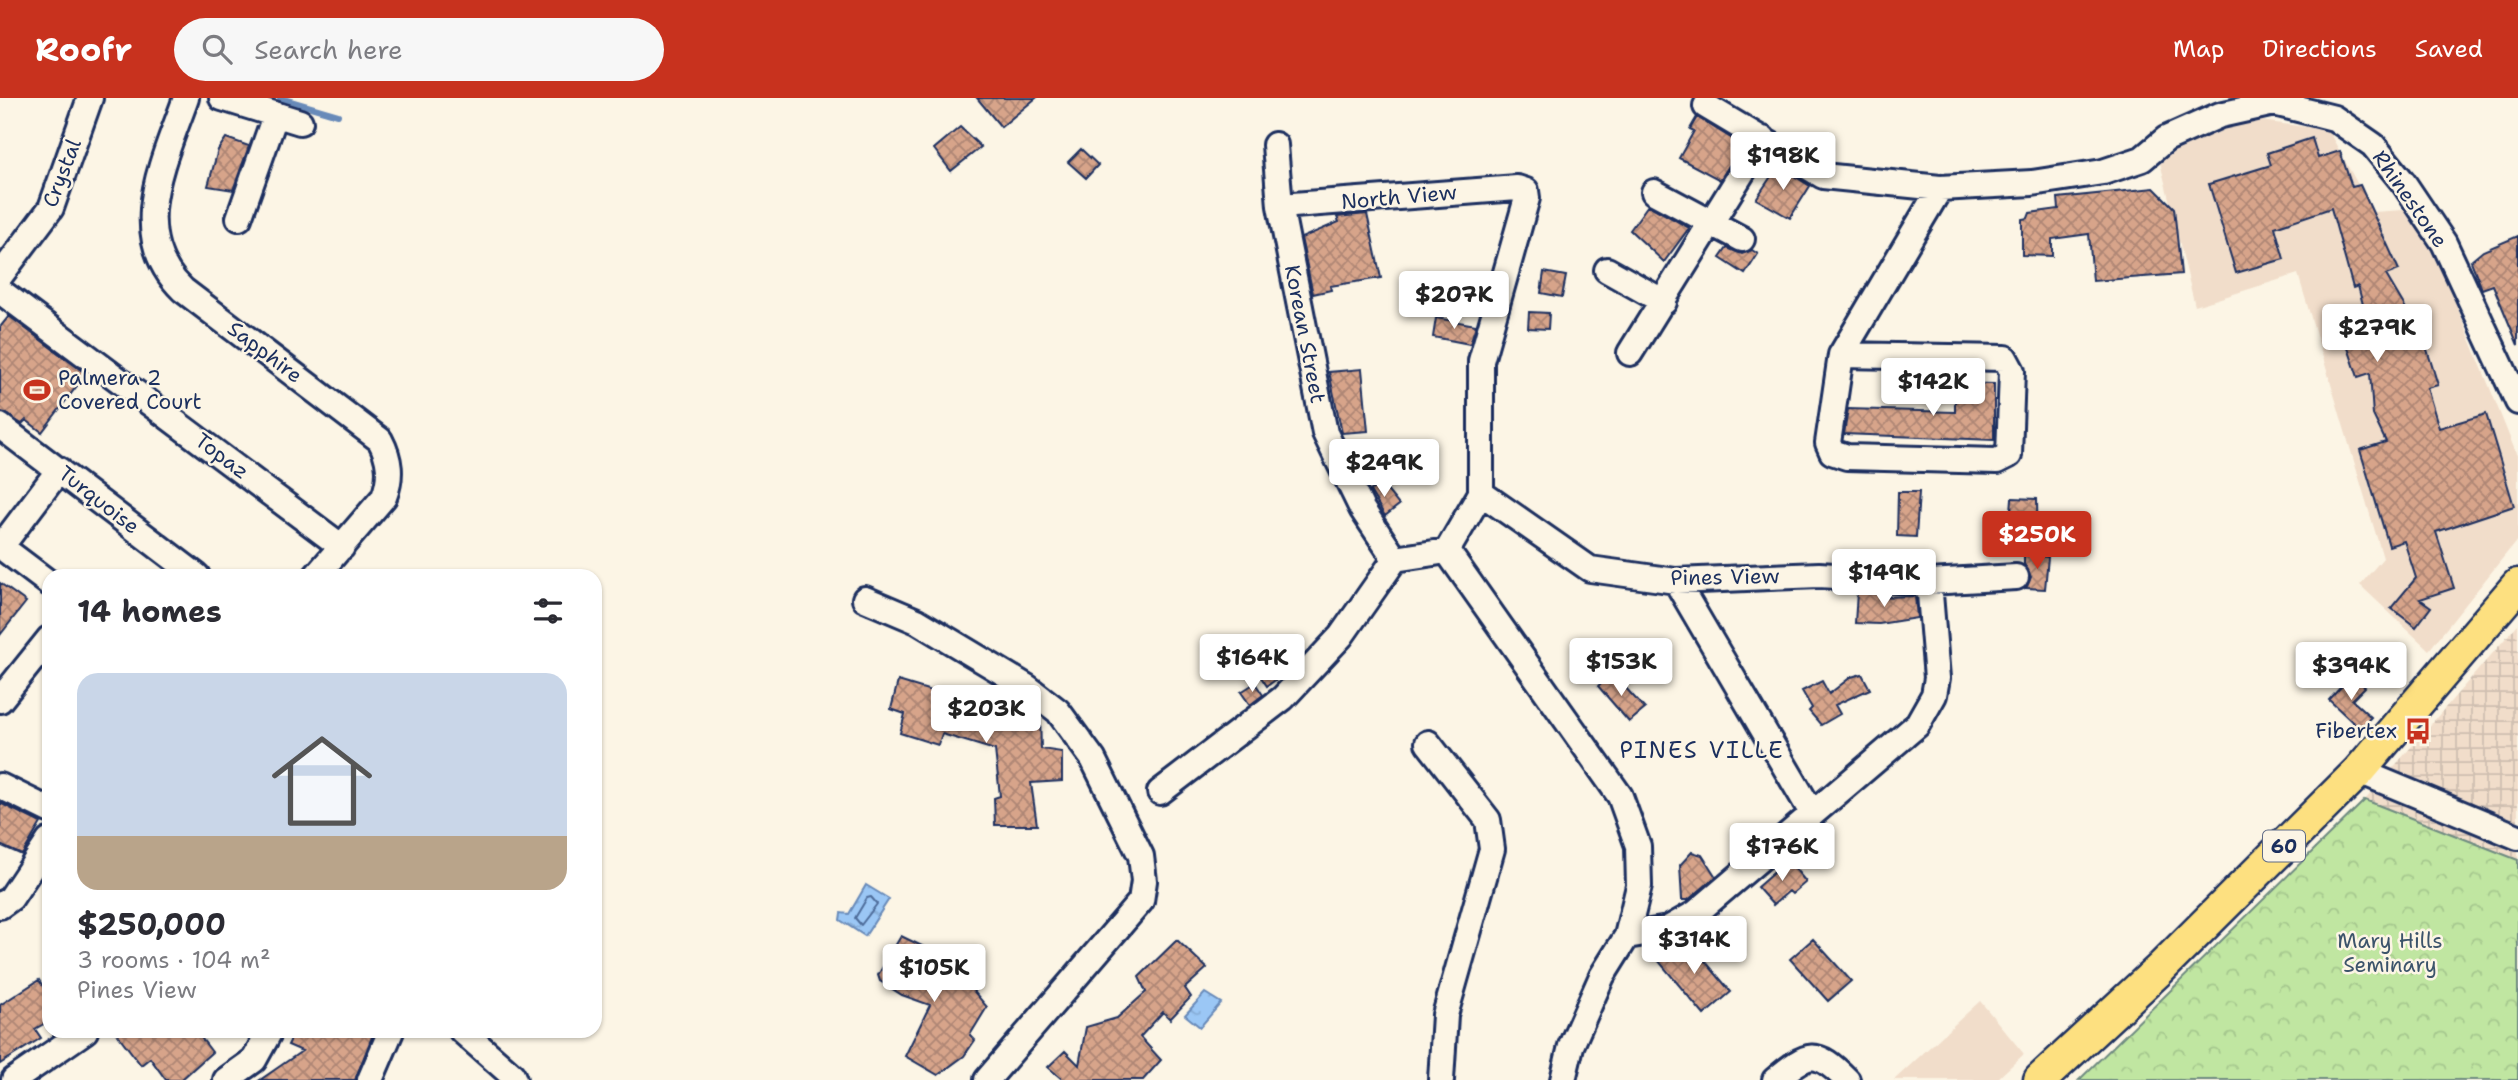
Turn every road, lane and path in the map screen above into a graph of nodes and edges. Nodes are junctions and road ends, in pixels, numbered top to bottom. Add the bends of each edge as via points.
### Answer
1 (90, 98) edge
2 (187, 98) edge
3 (222, 98) edge
4 (1706, 106) dead end
5 (2217, 106) edge
6 (275, 116) junction
7 (300, 122) dead end
8 (1762, 139) junction
9 (1275, 145) dead end
10 (1940, 188) junction
11 (1654, 192) dead end
12 (1280, 206) junction
13 (239, 218) dead end
14 (1710, 223) junction
15 (1742, 239) dead end
16 (1606, 270) dead end
17 (0, 276) edge
18 (0, 290) edge
19 (1664, 302) junction
20 (1630, 353) dead end
21 (1842, 355) junction
22 (2518, 402) edge
23 (0, 426) edge
24 (59, 470) junction
25 (1481, 493) junction
26 (0, 547) edge
27 (342, 547) junction
28 (1447, 551) junction
29 (1395, 559) junction
30 (188, 569) edge
31 (322, 569) edge
32 (2016, 576) dead end
33 (42, 578) edge
34 (1676, 581) junction
35 (1929, 582) junction
36 (2518, 585) edge
37 (865, 599) dead end
38 (42, 648) edge
39 (0, 699) edge
40 (1428, 743) dead end
41 (2359, 771) junction
42 (0, 786) edge
43 (1160, 792) dead end
44 (42, 807) edge
45 (1812, 813) junction
46 (2518, 837) edge
47 (42, 852) edge
48 (0, 906) edge
49 (1626, 936) junction
50 (75, 1038) edge
51 (266, 1038) edge
52 (388, 1038) edge
53 (470, 1038) edge
54 (14, 1080) edge
55 (226, 1080) edge
56 (370, 1080) edge
57 (514, 1080) edge
58 (987, 1080) edge
59 (1441, 1080) edge
60 (1563, 1080) edge
61 (1775, 1080) edge
62 (1847, 1080) edge
63 (2040, 1080) edge

1 - 17 street, Crystal via 51,208
2 - 27 street, Sapphire via 157,180 153,241 160,262 183,290 380,440 388,460 389,483 384,497
3 - 6 street
4 - 8 street, Rhinestone
5 - 10 street, Rhinestone via 2128,165 2032,183
5 - 22 street, Rhinestone via 2274,103 2334,118 2373,145 2444,243
6 - 7 street
6 - 13 street
8 - 10 street, Rhinestone via 1824,176
8 - 14 street
9 - 12 street, Korean Street
10 - 21 street
11 - 14 street
12 - 25 street, North View via 1517,188 1526,191 1481,361
12 - 29 street, Korean Street via 1325,433 1362,509
14 - 15 street
14 - 19 street
16 - 19 street
18 - 27 street, Topaz
19 - 20 street
21 - 21 street via 2005,359 2012,371 2009,455 1997,461 1847,457 1832,452 1828,443
23 - 24 street, Turquoise
24 - 26 street
24 - 30 street, Turquoise
25 - 28 street
25 - 34 street, Pines View via 1590,569
26 - 33 street
27 - 31 street, Sapphire
28 - 29 street
28 - 49 street via 1620,796 1638,846 1639,886
29 - 43 street via 1341,636 1283,698
32 - 35 street, Pines View
34 - 35 street, Pines View via 1819,575
34 - 45 street
35 - 45 street via 1937,678 1934,695 1917,724
36 - 41 main road, 60
37 - 58 street via 918,621 1058,711 1093,758 1141,856 1141,901
38 - 39 street
40 - 59 street via 1488,820 1492,849 1445,1015
41 - 46 street
41 - 63 main road, 60 via 2160,970
42 - 44 street
45 - 49 street via 1696,913 1668,929
47 - 48 street via 11,898
49 - 60 street via 1581,1022
50 - 54 street
51 - 55 street via 254,1060
52 - 56 street
53 - 57 street
61 - 62 street via 1798,1061 1814,1055 1826,1059

